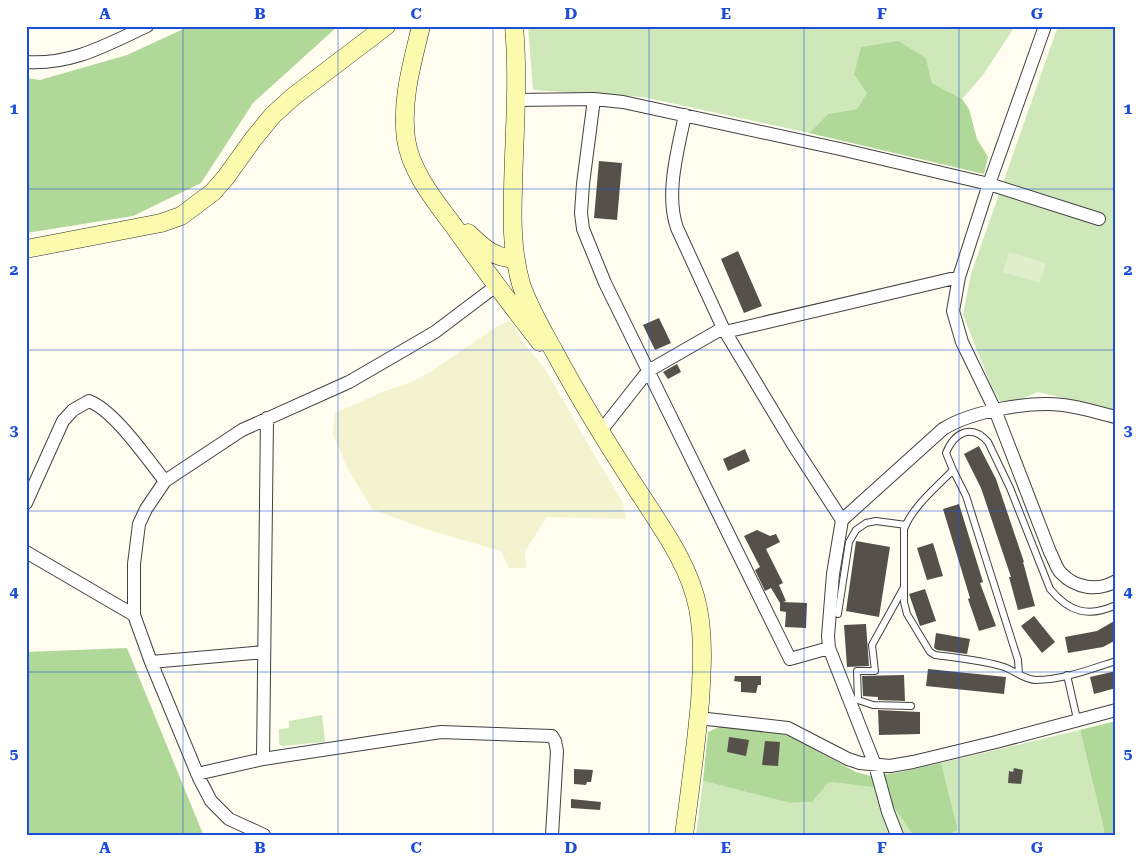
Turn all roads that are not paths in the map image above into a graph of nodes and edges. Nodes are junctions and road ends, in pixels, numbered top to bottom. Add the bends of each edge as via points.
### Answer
1 (146, 26) edge
2 (386, 26) edge
3 (421, 26) edge
4 (514, 26) edge
5 (1045, 26) edge
6 (26, 62) edge
7 (594, 99) junction
8 (516, 100) junction
9 (685, 115) junction
10 (989, 184) junction
11 (442, 209) junction
12 (1100, 219) dead end
13 (26, 249) edge
14 (479, 262) junction
15 (516, 264) junction
16 (959, 277) junction
17 (496, 286) junction
18 (724, 330) junction
19 (648, 371) junction
20 (569, 380) junction
21 (995, 410) junction
22 (1116, 417) edge
23 (267, 418) junction
24 (600, 432) junction
25 (953, 470) junction
26 (165, 481) junction
27 (26, 503) edge
28 (842, 520) junction
29 (906, 525) junction
30 (26, 552) edge
31 (1116, 581) edge
32 (903, 589) junction
33 (1116, 605) edge
34 (838, 614) dead end
35 (134, 615) junction
36 (829, 648) junction
37 (264, 652) junction
38 (1116, 660) edge
39 (151, 662) junction
40 (1019, 674) junction
41 (1066, 675) junction
42 (911, 706) dead end
43 (1116, 710) edge
44 (698, 718) junction
45 (1076, 719) junction
46 (263, 759) junction
47 (875, 765) junction
48 (198, 774) junction
49 (264, 835) edge
50 (552, 835) edge
51 (684, 835) edge
52 (897, 835) edge

1 - 6 street via 62,61
2 - 13 street via 273,115 213,192 180,216 161,223
3 - 11 street via 405,102 407,141 420,177
4 - 8 street
5 - 10 street
7 - 8 street
7 - 9 street
7 - 19 street via 583,184 583,229
8 - 15 street via 512,220
9 - 10 street
9 - 18 street via 676,163 673,216
10 - 12 street
10 - 16 street
11 - 14 street
11 - 15 street via 484,248
14 - 15 street via 493,269
14 - 17 street
15 - 20 street via 532,308
16 - 18 street
16 - 21 street via 953,311 956,325
17 - 20 street
17 - 23 street via 435,332 349,382
18 - 19 street
18 - 28 street
19 - 24 street
19 - 36 street via 790,660
20 - 24 street
21 - 22 street via 1063,405
21 - 28 street via 962,419 943,429
21 - 31 street via 1060,572 1072,582 1086,587
23 - 26 street via 242,430
23 - 37 street
24 - 44 street via 664,532 691,584 702,638
25 - 29 lane via 915,510
25 - 33 lane via 946,453 949,445 964,432 982,436 1010,488 1050,590 1060,601 1077,610 1092,611
25 - 40 lane via 976,525 1018,660
26 - 27 street via 110,414 89,402 73,410 63,421
26 - 35 street via 139,524 134,564
28 - 36 street via 833,574
29 - 32 lane
29 - 34 lane via 876,521 856,530 849,542
30 - 35 street
32 - 40 lane via 907,614 930,652
32 - 42 lane via 872,645 874,671 857,671 858,700 873,705
35 - 39 street
36 - 47 street
37 - 39 street
37 - 46 street
38 - 41 lane
39 - 48 street
40 - 41 lane via 1036,680
41 - 45 lane
43 - 45 street
44 - 47 street via 788,728 848,759
44 - 51 street
45 - 47 street via 913,762
46 - 48 street
46 - 50 street via 441,732 552,736 558,751
47 - 52 street
48 - 49 street via 211,801 220,810 242,826

